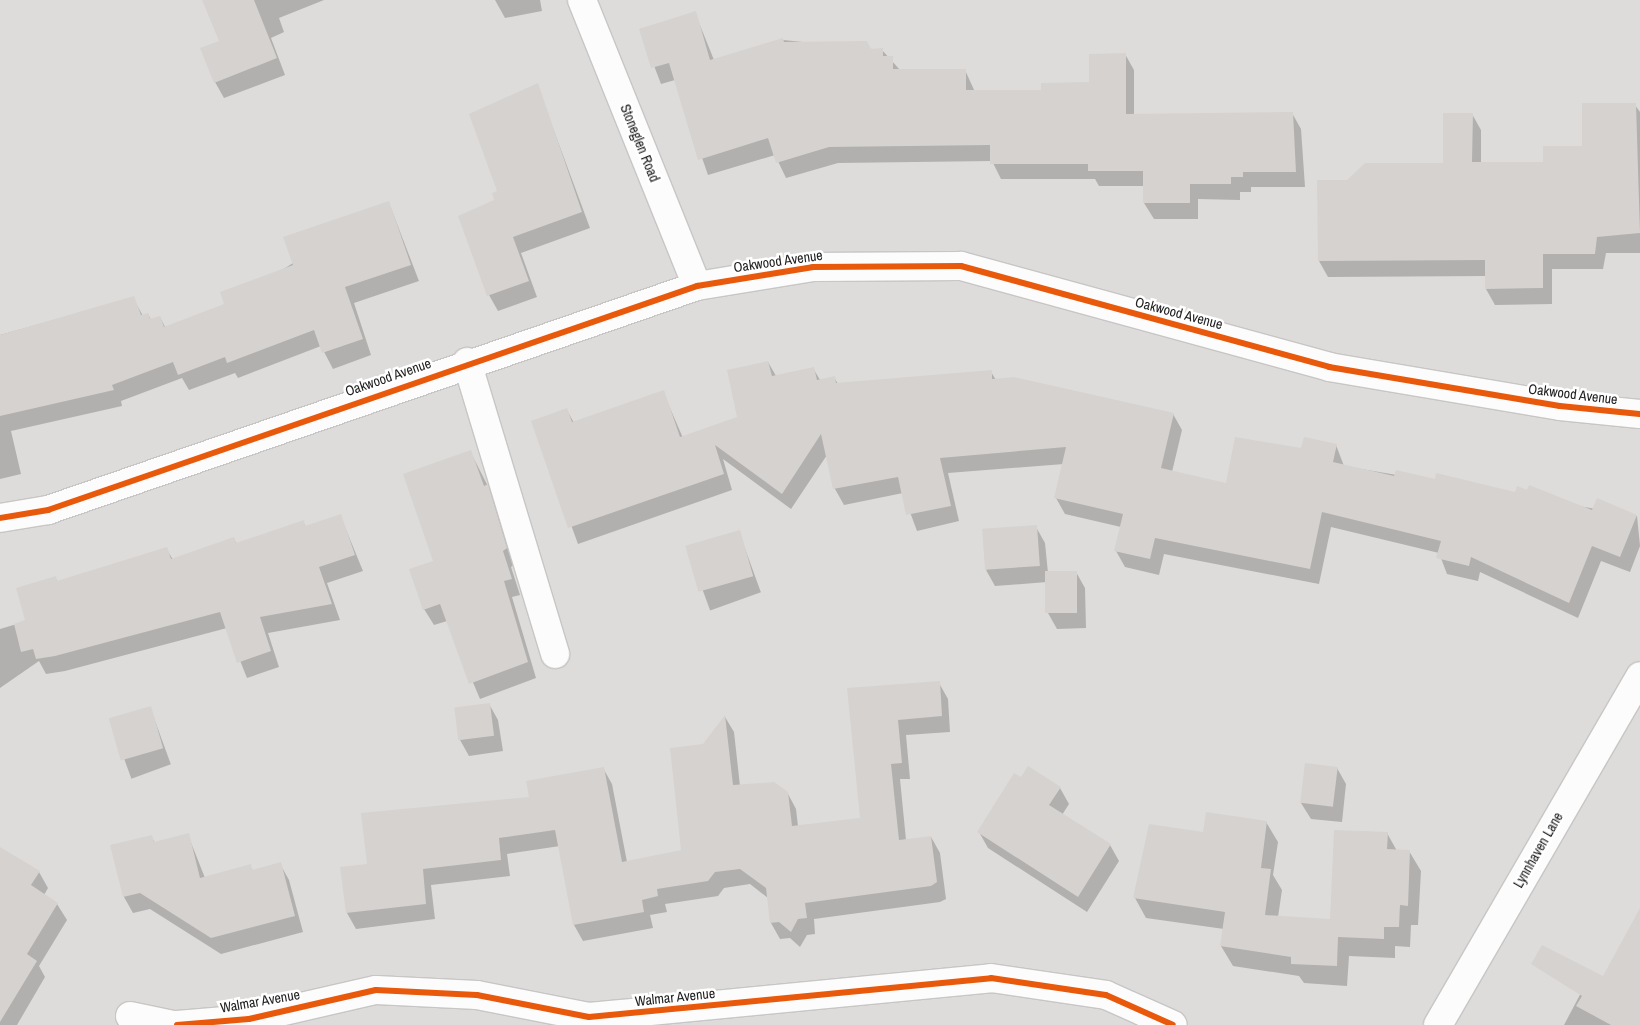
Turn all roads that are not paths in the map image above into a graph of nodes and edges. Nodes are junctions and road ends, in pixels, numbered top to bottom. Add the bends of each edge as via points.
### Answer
1 (582, 0) edge
2 (697, 286) junction
3 (467, 362) junction
4 (1637, 415) edge
5 (0, 518) edge
6 (555, 654) dead end
7 (1640, 676) edge
8 (130, 1016) dead end
9 (172, 1025) edge
10 (177, 1025) edge
11 (1173, 1025) edge
12 (1438, 1025) edge

1 - 2 street, Stoneglen Road
2 - 3 street, Oakwood Avenue
2 - 4 street, Oakwood Avenue via 813,267 961,266 1329,367 1560,406
3 - 5 street, Oakwood Avenue via 48,510
3 - 6 street
7 - 12 street, Lynnhaven Lane
8 - 9 street
10 - 11 street, Walmar Avenue via 249,1018 376,990 477,994 589,1017 991,978 1106,994

